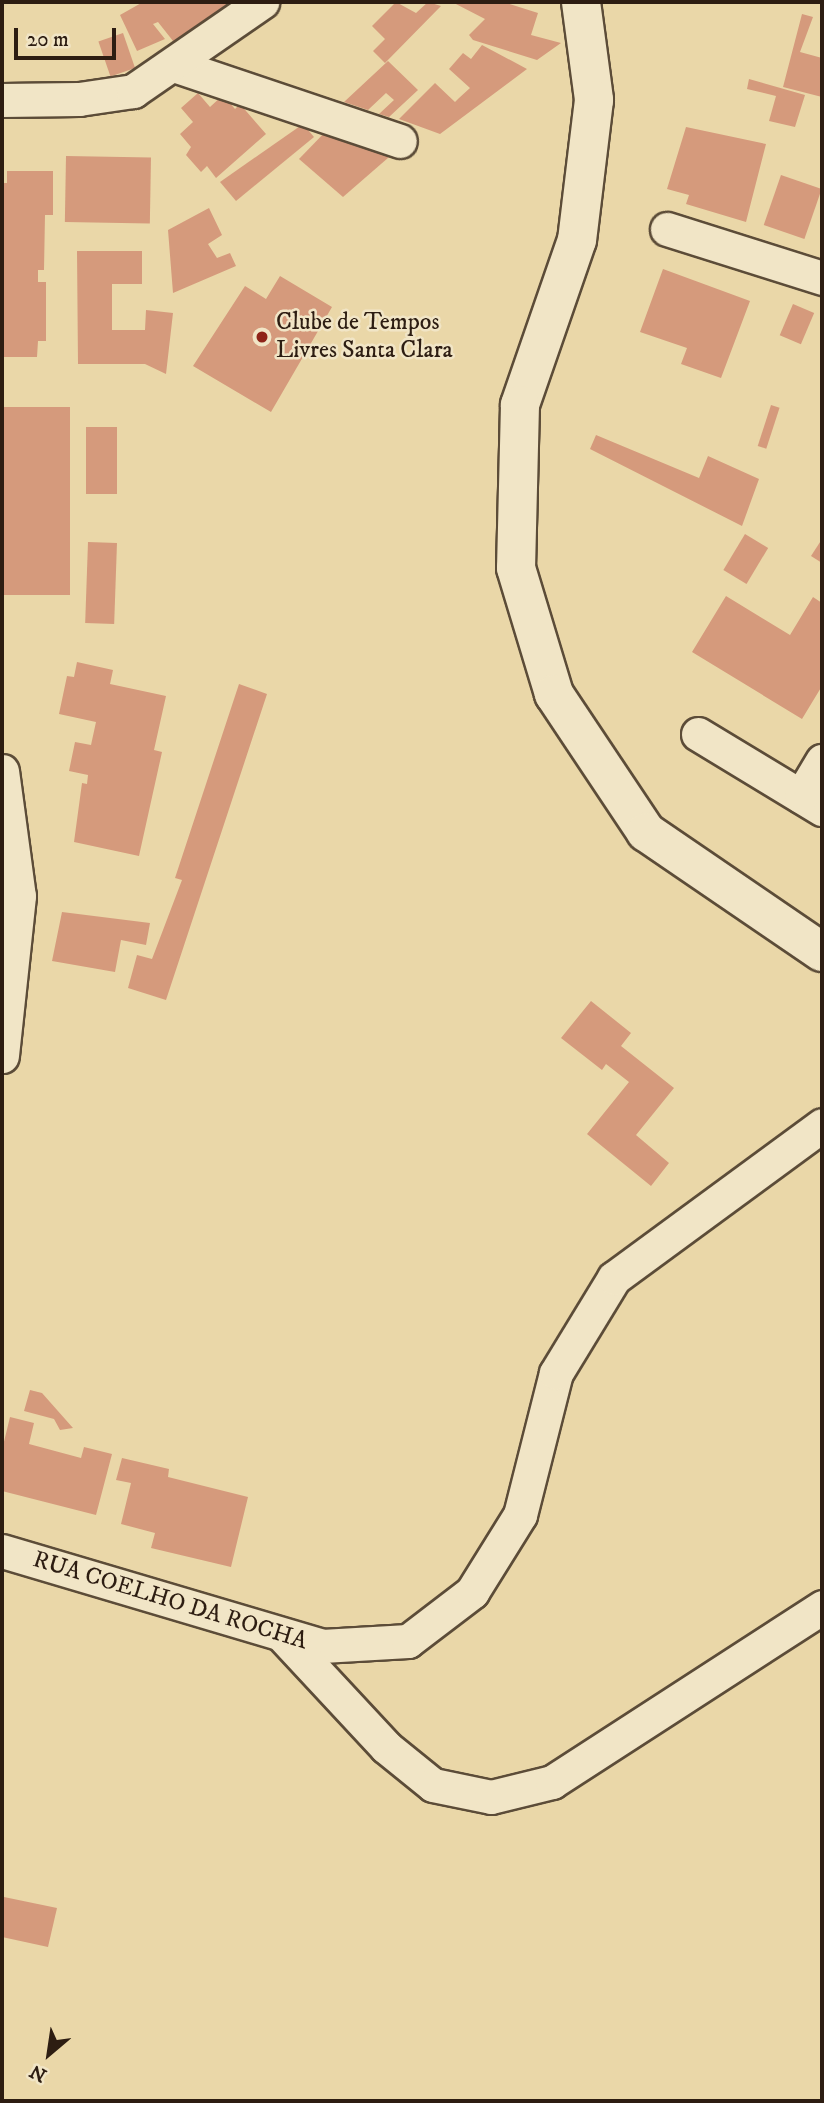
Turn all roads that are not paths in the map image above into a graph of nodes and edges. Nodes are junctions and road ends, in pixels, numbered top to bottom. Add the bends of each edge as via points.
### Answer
1 (262, 2) edge
2 (581, 2) edge
3 (177, 66) junction
4 (2, 100) edge
5 (400, 141) dead end
6 (667, 229) dead end
7 (822, 278) edge
8 (698, 734) dead end
9 (822, 761) edge
10 (2, 771) edge
11 (811, 802) edge
12 (822, 952) edge
13 (2, 1056) edge
14 (822, 1125) edge
15 (2, 1551) edge
16 (822, 1607) edge
17 (280, 1633) junction

1 - 3 street
2 - 12 street via 594,100 577,240 520,405 516,568 554,694 646,832
3 - 4 street via 133,91 79,99
3 - 5 street
6 - 7 street
8 - 11 street
9 - 11 street
10 - 13 street via 19,896
14 - 17 street, RUA COELHO DA ROCHA via 614,1278 556,1373 520,1515 472,1592 408,1641 322,1646
15 - 17 street, RUA COELHO DA ROCHA
16 - 17 street via 552,1782 491,1797 433,1785 386,1747

